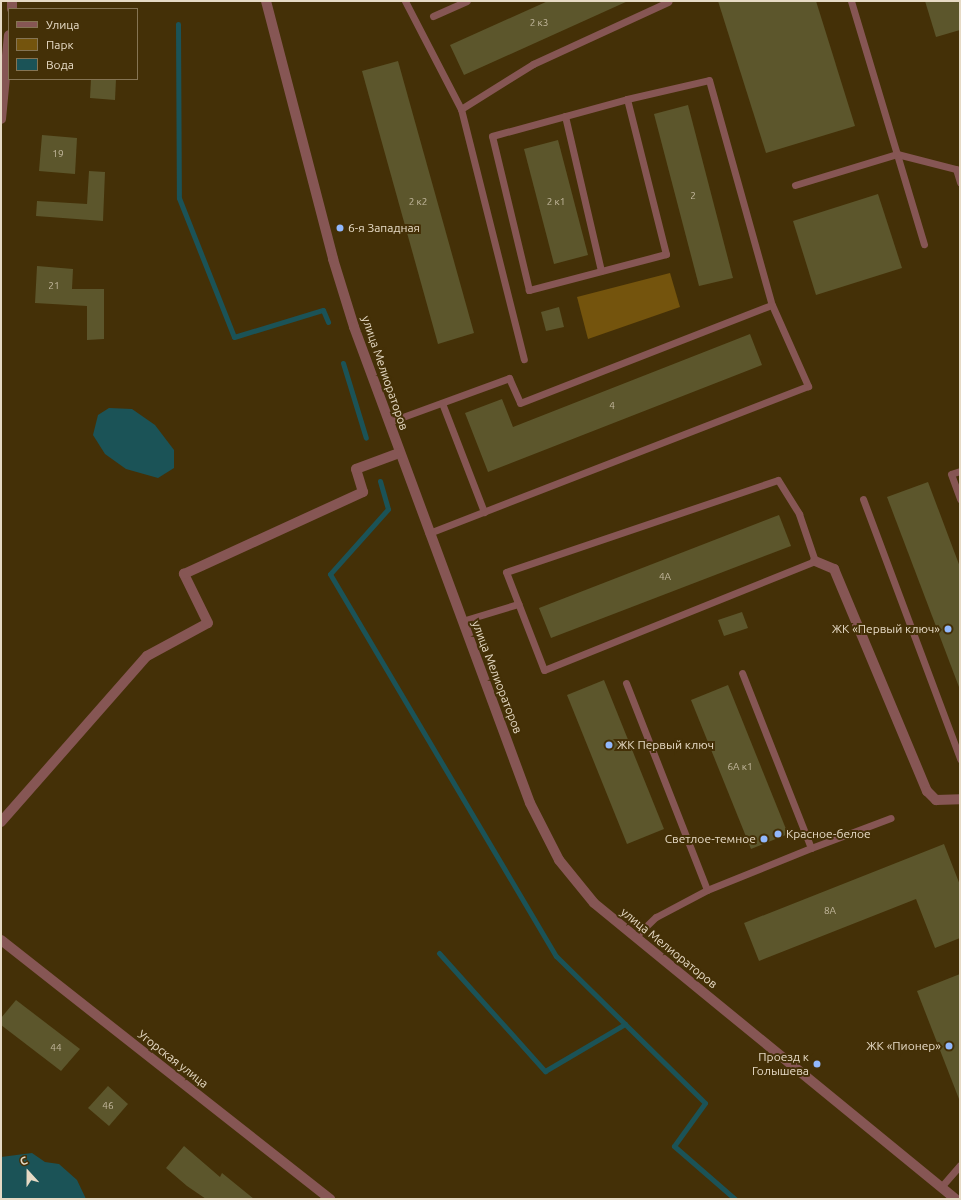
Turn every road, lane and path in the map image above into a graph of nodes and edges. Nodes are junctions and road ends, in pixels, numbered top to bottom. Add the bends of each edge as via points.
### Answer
1 (266, 1) edge
2 (405, 1) edge
3 (467, 1) edge
4 (851, 1) edge
5 (668, 2) dead end
6 (433, 16) dead end
7 (8, 46) edge
8 (626, 100) junction
9 (462, 109) junction
10 (565, 116) junction
11 (1, 119) edge
12 (897, 154) junction
13 (960, 182) edge
14 (795, 185) dead end
15 (924, 244) dead end
16 (601, 271) junction
17 (772, 305) junction
18 (524, 359) dead end
19 (442, 403) junction
20 (389, 422) junction
21 (399, 453) junction
22 (960, 471) edge
23 (864, 499) dead end
24 (960, 499) edge
25 (484, 512) junction
26 (429, 533) junction
27 (815, 561) junction
28 (518, 604) junction
29 (462, 621) junction
30 (742, 673) dead end
31 (626, 683) dead end
32 (960, 759) edge
33 (960, 799) edge
34 (890, 818) dead end
35 (1, 822) edge
36 (811, 848) junction
37 (707, 890) junction
38 (635, 937) junction
39 (1, 940) edge
40 (960, 1165) edge
41 (941, 1187) junction
42 (330, 1199) edge
43 (955, 1199) edge

1 - 20 street, улица Мелиораторов via 333,259
2 - 9 lane
3 - 6 lane
4 - 12 lane
5 - 9 lane via 533,64
7 - 11 street
8 - 10 lane
8 - 16 lane via 666,254
8 - 17 lane via 709,80
9 - 18 lane
10 - 16 lane
10 - 16 lane via 492,136 529,290
12 - 13 lane via 956,169
12 - 14 lane
12 - 15 lane
17 - 19 lane via 520,403 509,378
17 - 25 lane via 808,386
19 - 20 lane
19 - 25 lane
20 - 21 street, улица Мелиораторов
21 - 26 street, улица Мелиораторов
21 - 35 street via 356,469 362,492 184,574 208,623 147,656
22 - 24 lane via 951,474
23 - 32 lane
25 - 26 lane
26 - 29 street, улица Мелиораторов
27 - 28 lane via 544,670
27 - 28 lane via 799,514 778,480 506,572
27 - 33 street via 834,569 927,791 936,800
28 - 29 lane
29 - 38 street, улица Мелиораторов via 530,803 559,860 594,903
30 - 36 lane
31 - 37 lane
34 - 36 lane
36 - 37 lane
37 - 38 lane via 656,917
38 - 41 street, улица Мелиораторов
39 - 42 street, Угорская улица
40 - 41 lane
41 - 43 street, улица Мелиораторов

